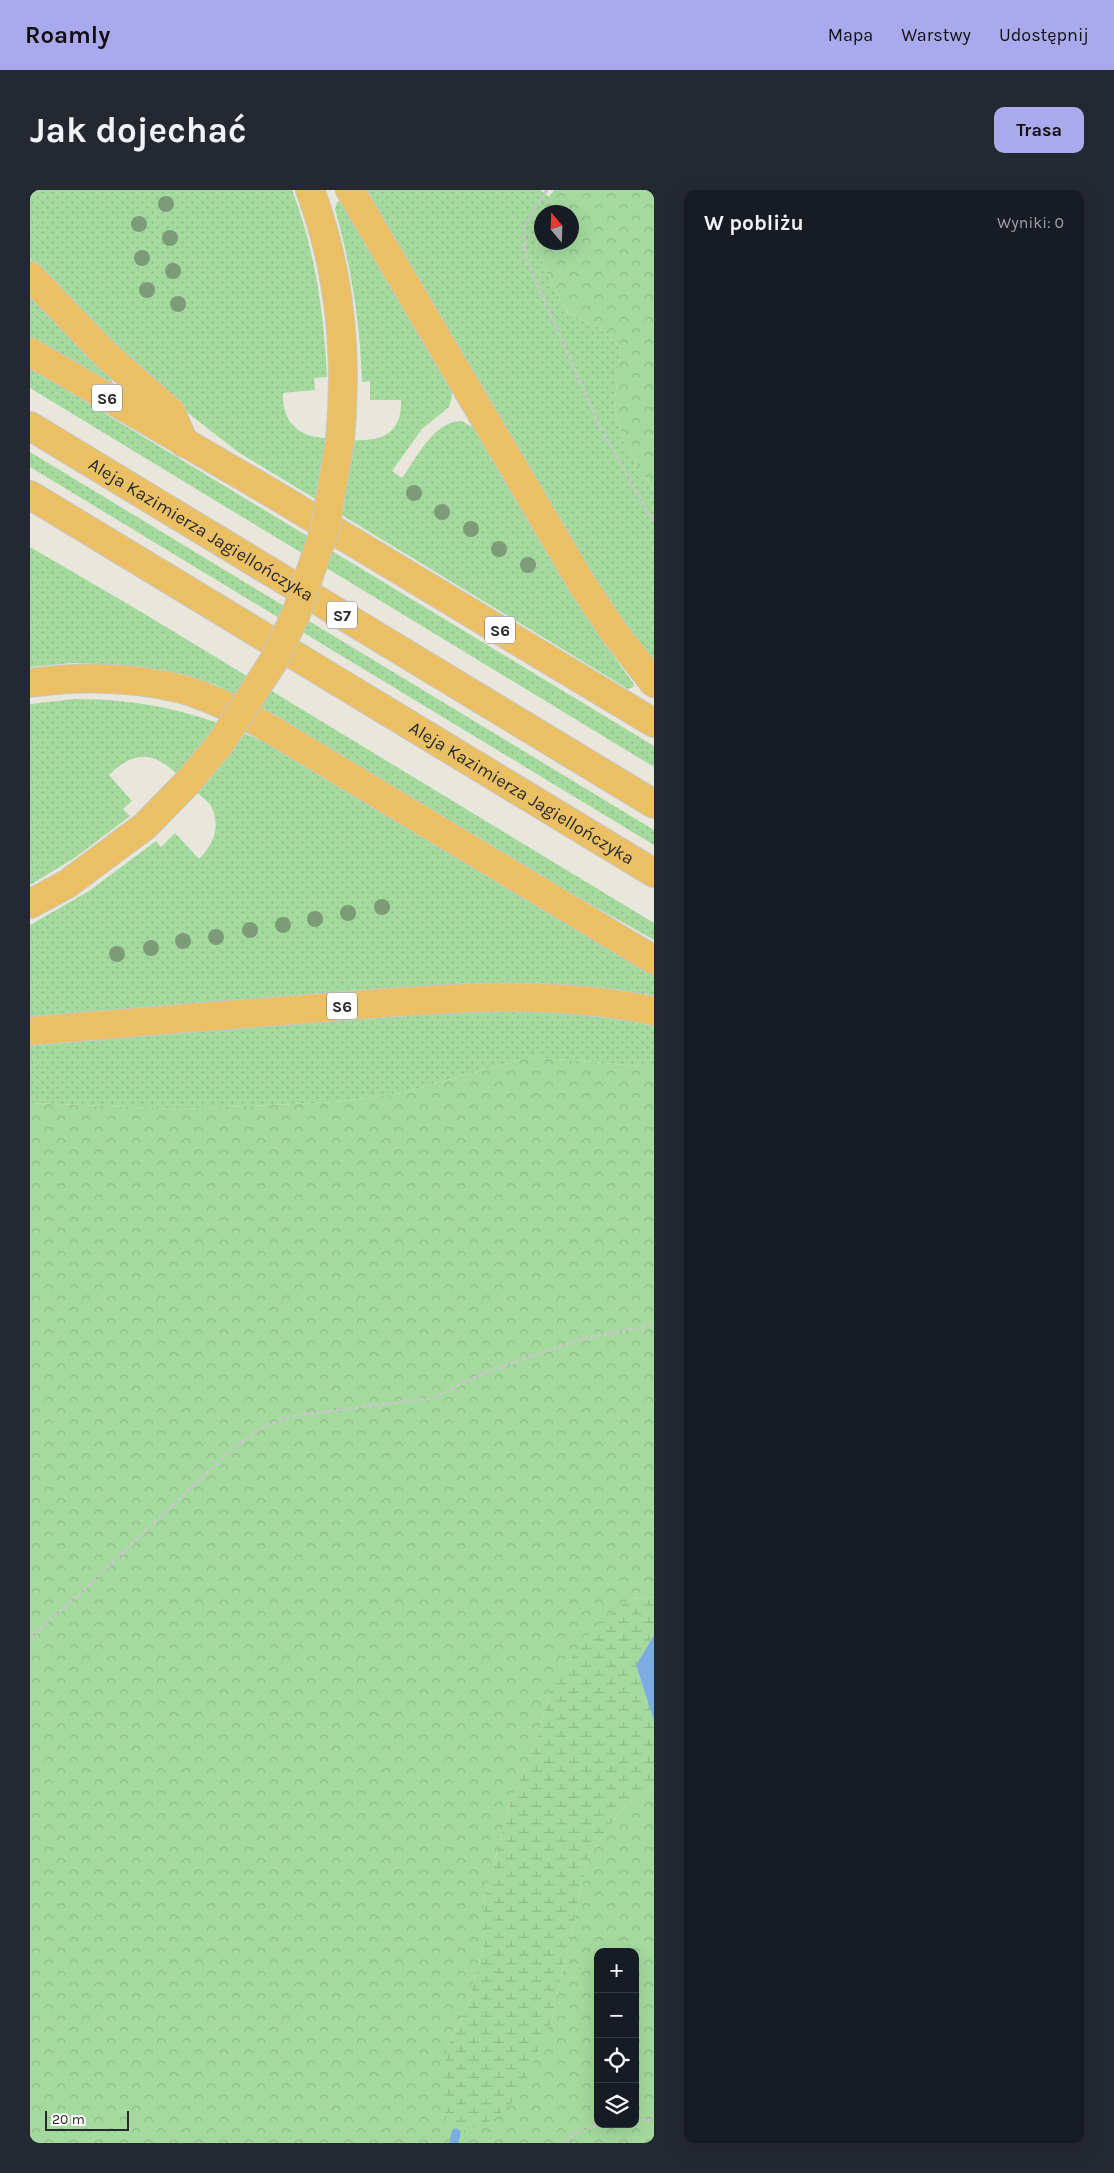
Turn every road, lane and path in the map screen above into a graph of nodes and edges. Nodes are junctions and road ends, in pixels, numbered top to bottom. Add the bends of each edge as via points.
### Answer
1 (310, 190) edge
2 (350, 190) edge
3 (547, 190) edge
4 (30, 276) edge
5 (30, 352) edge
6 (30, 426) edge
7 (184, 443) junction
8 (30, 495) edge
9 (30, 516) edge
10 (654, 522) edge
11 (161, 574) junction
12 (30, 683) edge
13 (654, 683) edge
14 (654, 723) edge
15 (654, 804) edge
16 (654, 873) edge
17 (30, 904) edge
18 (654, 960) edge
19 (654, 1011) edge
20 (30, 1031) edge
21 (654, 1325) edge
22 (30, 1638) edge
23 (639, 2120) edge
24 (654, 2120) edge
25 (594, 2126) edge
26 (566, 2143) edge

1 - 17 highway, S7, bridge via 337,290 344,399 325,529 296,614 273,662 220,744 187,783 145,826 67,884
2 - 13 highway via 582,584
3 - 10 path via 523,229 527,260 602,431
4 - 7 highway via 105,354 171,412
5 - 7 highway, S6
6 - 15 highway, Aleja Kazimierza Jagiellończyka / S7
7 - 14 highway, S6
8 - 11 highway, Aleja Kazimierza Jagiellończyka
9 - 11 highway
11 - 16 highway, Aleja Kazimierza Jagiellończyka
12 - 18 highway via 97,679 142,682 182,690 235,709
19 - 20 highway, S6 via 523,996 369,1004
21 - 22 path via 581,1339 484,1373 433,1398 297,1415 263,1427 231,1450
23 - 24 path
25 - 26 path via 574,2133

